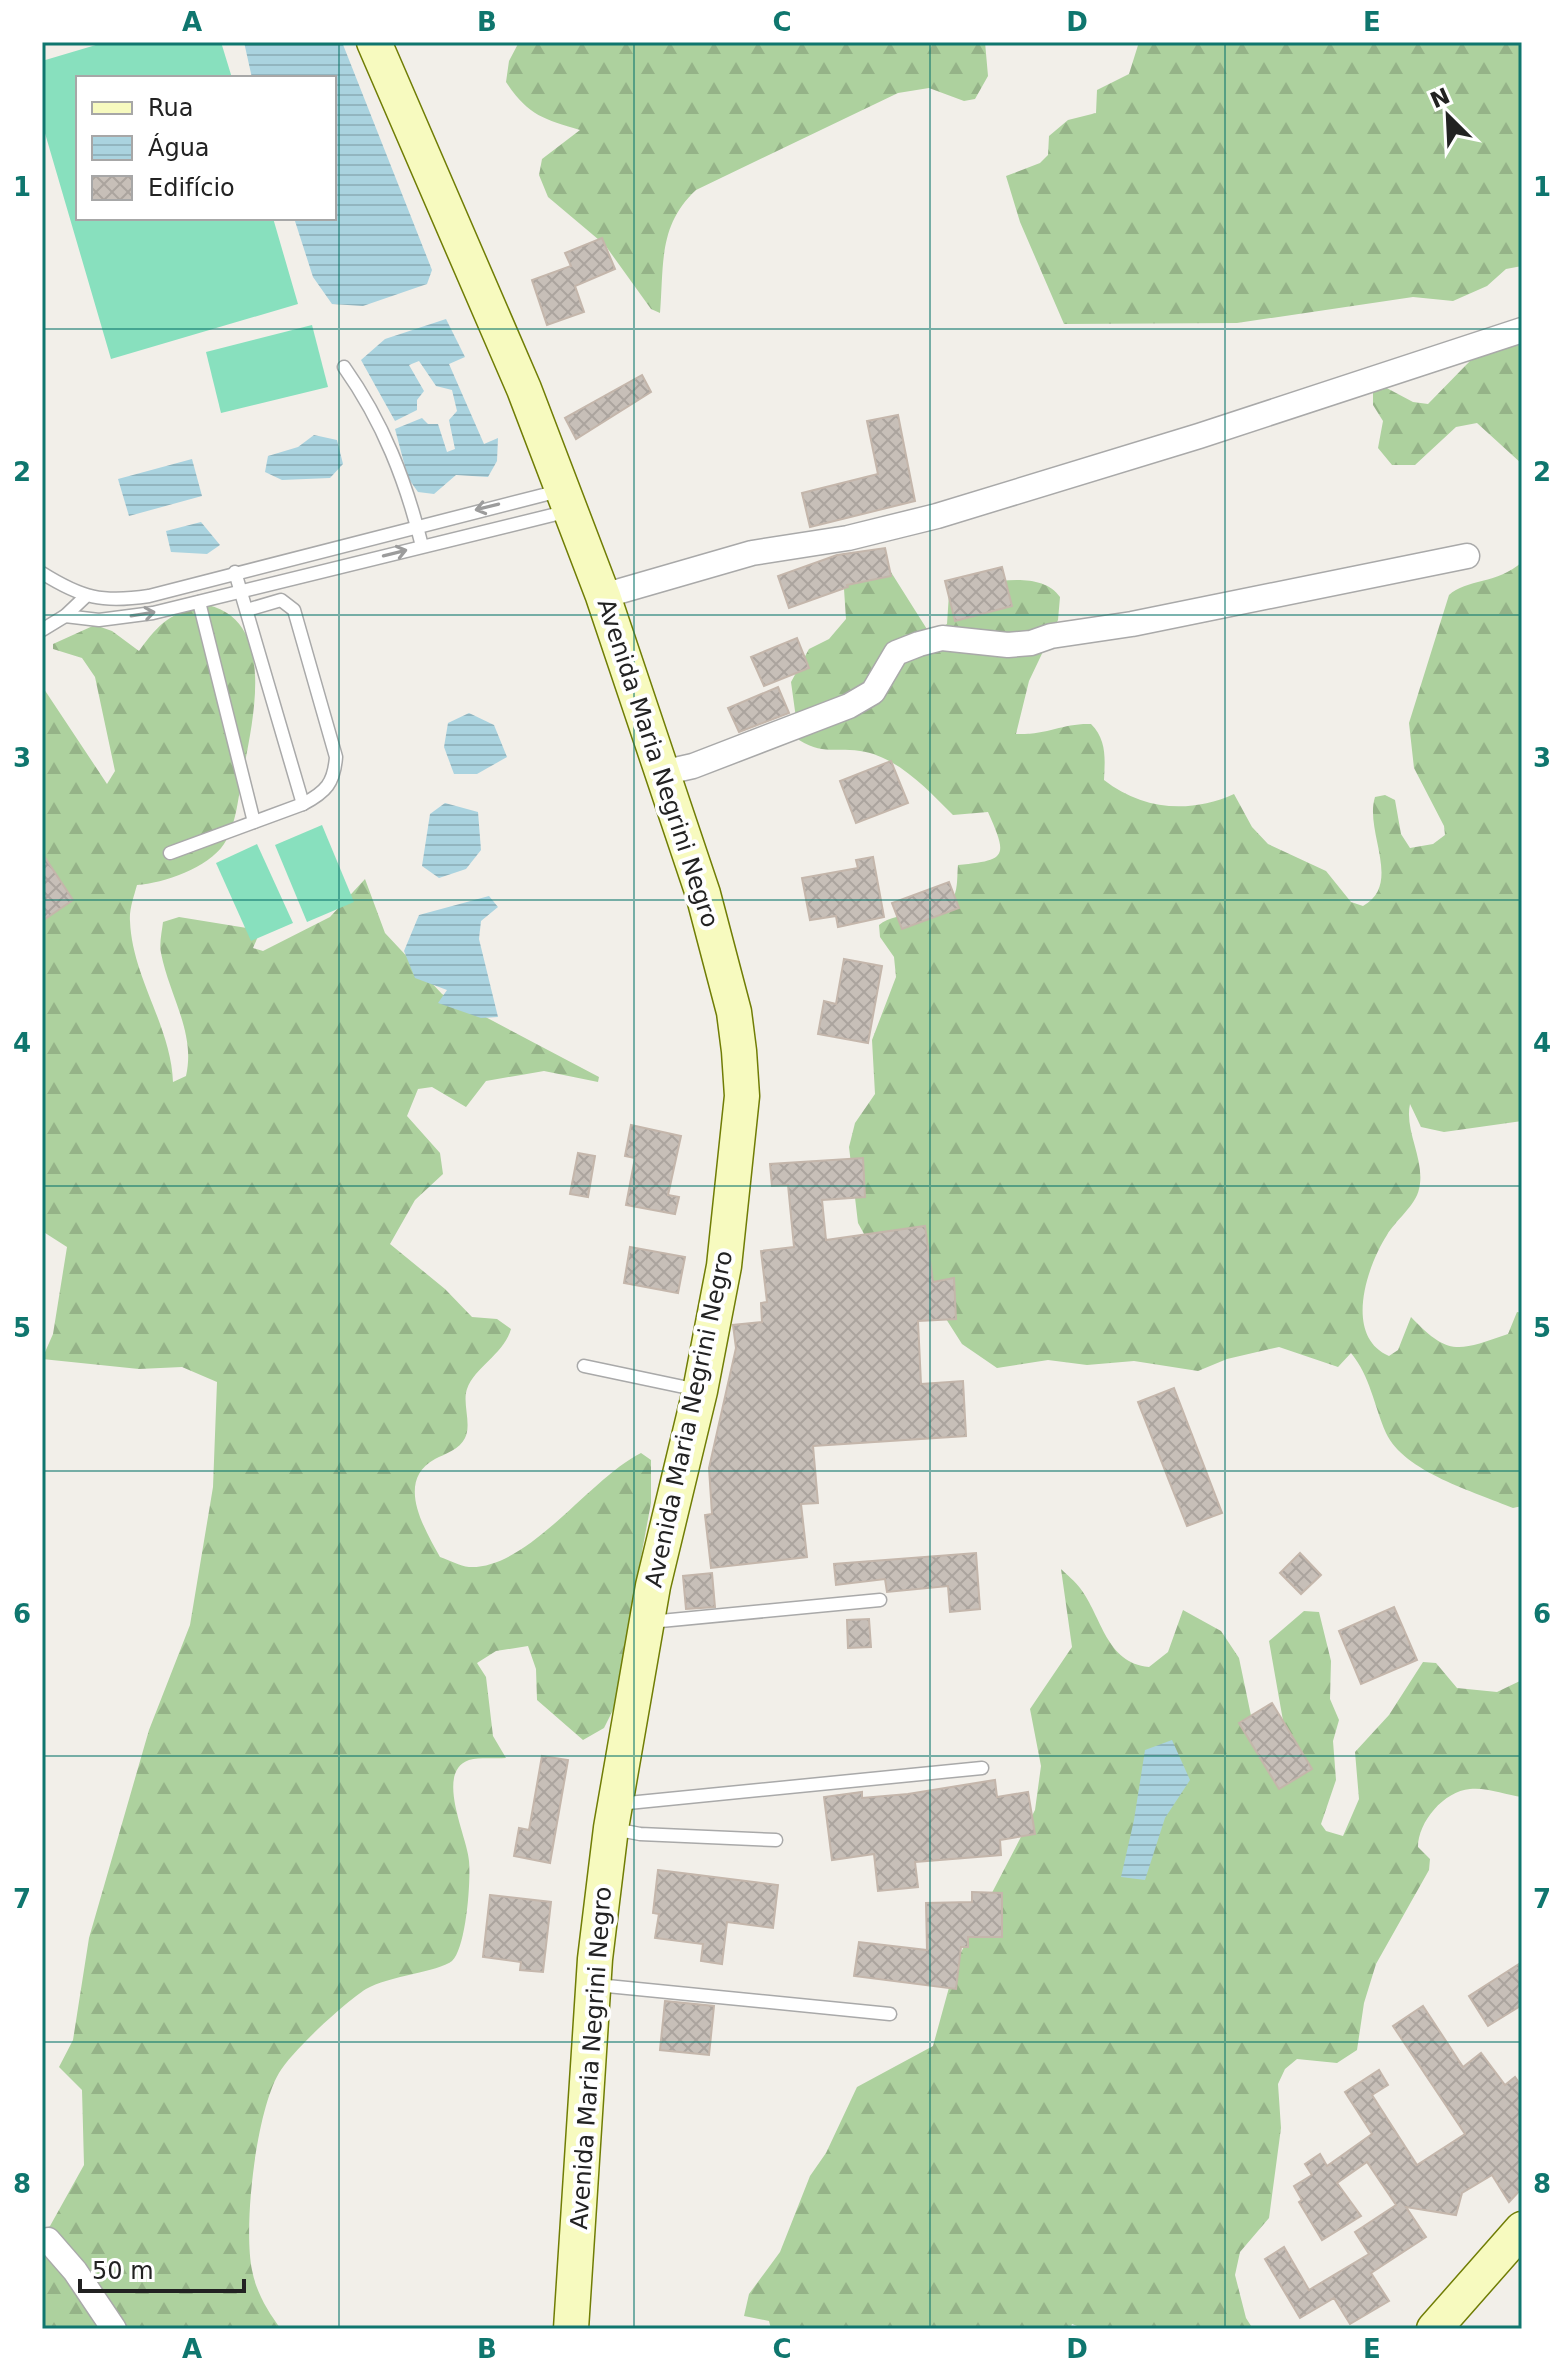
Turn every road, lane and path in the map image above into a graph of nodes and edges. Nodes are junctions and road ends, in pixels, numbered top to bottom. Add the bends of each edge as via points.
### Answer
1 (375, 43) edge
2 (1522, 330) edge
3 (344, 367) dead end
4 (568, 500) junction
5 (417, 526) junction
6 (422, 546) junction
7 (1467, 556) dead end
8 (235, 572) junction
9 (42, 573) edge
10 (242, 593) junction
11 (603, 596) junction
12 (85, 597) junction
13 (199, 602) junction
14 (247, 610) junction
15 (65, 616) junction
16 (42, 630) edge
17 (662, 773) junction
18 (303, 804) junction
19 (254, 822) junction
20 (170, 853) dead end
21 (584, 1366) dead end
22 (700, 1391) junction
23 (880, 1600) dead end
24 (647, 1622) junction
25 (982, 1768) dead end
26 (613, 1816) junction
27 (776, 1840) dead end
28 (594, 1984) junction
29 (890, 2014) dead end
30 (1522, 2229) edge
31 (44, 2239) edge
32 (114, 2329) edge
33 (571, 2329) edge
34 (1434, 2329) edge

1 - 4 street, Avenida Maria Negrini Negro
2 - 11 street via 937,516 848,538 752,553
3 - 5 lane via 389,444
4 -> 5 lane
4 - 6 lane
4 - 11 street, Avenida Maria Negrini Negro
5 - 6 lane
5 - 8 lane
10 -> 6 lane
7 - 17 street via 1031,643 942,638 919,644 896,653 873,692 849,706
8 - 10 lane
8 - 12 lane via 149,596
9 - 12 lane
10 - 13 lane
10 - 14 lane
11 - 17 street, Avenida Maria Negrini Negro
12 - 15 lane
15 -> 13 lane via 99,620
13 - 19 lane
14 - 18 lane
14 - 18 lane via 281,600 294,610 336,757 330,785
15 - 16 lane
17 - 22 street, Avenida Maria Negrini Negro via 723,965 734,1012 742,1096 724,1266
18 - 19 lane
19 - 20 lane
21 - 22 lane
22 - 24 street, Avenida Maria Negrini Negro
23 - 24 lane
24 - 26 street, Avenida Maria Negrini Negro
25 - 26 lane
26 - 27 lane via 640,1834
26 - 28 street, Avenida Maria Negrini Negro
28 - 29 lane
28 - 33 street, Avenida Maria Negrini Negro
30 - 34 street
31 - 32 street via 75,2271

